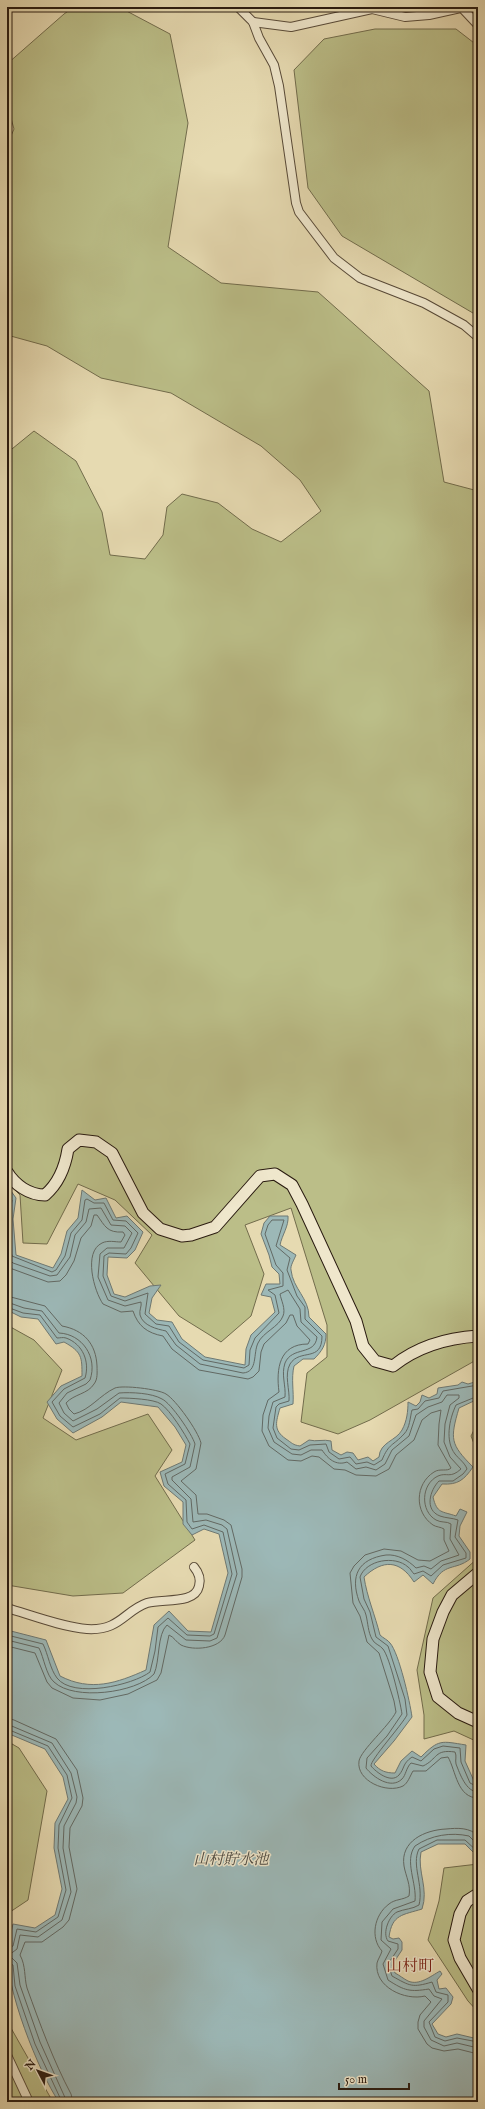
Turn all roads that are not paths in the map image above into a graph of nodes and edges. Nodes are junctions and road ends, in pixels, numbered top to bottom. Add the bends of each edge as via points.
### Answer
1 (238, 7) edge
2 (464, 7) edge
3 (253, 22) junction
4 (478, 26) edge
5 (478, 337) edge
6 (7, 1172) edge
7 (478, 1336) edge
8 (194, 1567) dead end
9 (478, 1573) edge
10 (7, 1608) edge
11 (478, 1722) edge
12 (478, 1894) edge
13 (478, 1990) edge
14 (7, 2055) edge
15 (29, 2102) edge

1 - 3 street
2 - 3 street via 429,15 405,17 372,9 291,27
2 - 4 street
3 - 5 street via 274,65 299,212 334,258 360,278 424,303 464,325
6 - 7 street via 22,1188 45,1196 54,1187 66,1165 68,1150 79,1140 96,1142 112,1153 143,1213 160,1229 182,1236 216,1227 260,1176 275,1174 292,1184 347,1301 363,1346 376,1361 393,1366 424,1346 458,1337
8 - 10 street via 199,1574 200,1585 198,1592 192,1597 148,1603 110,1626 86,1629
9 - 11 street via 452,1595 443,1612 433,1639 430,1672 438,1697 458,1713
12 - 13 street via 467,1901 460,1914 454,1940 460,1958
14 - 15 street

